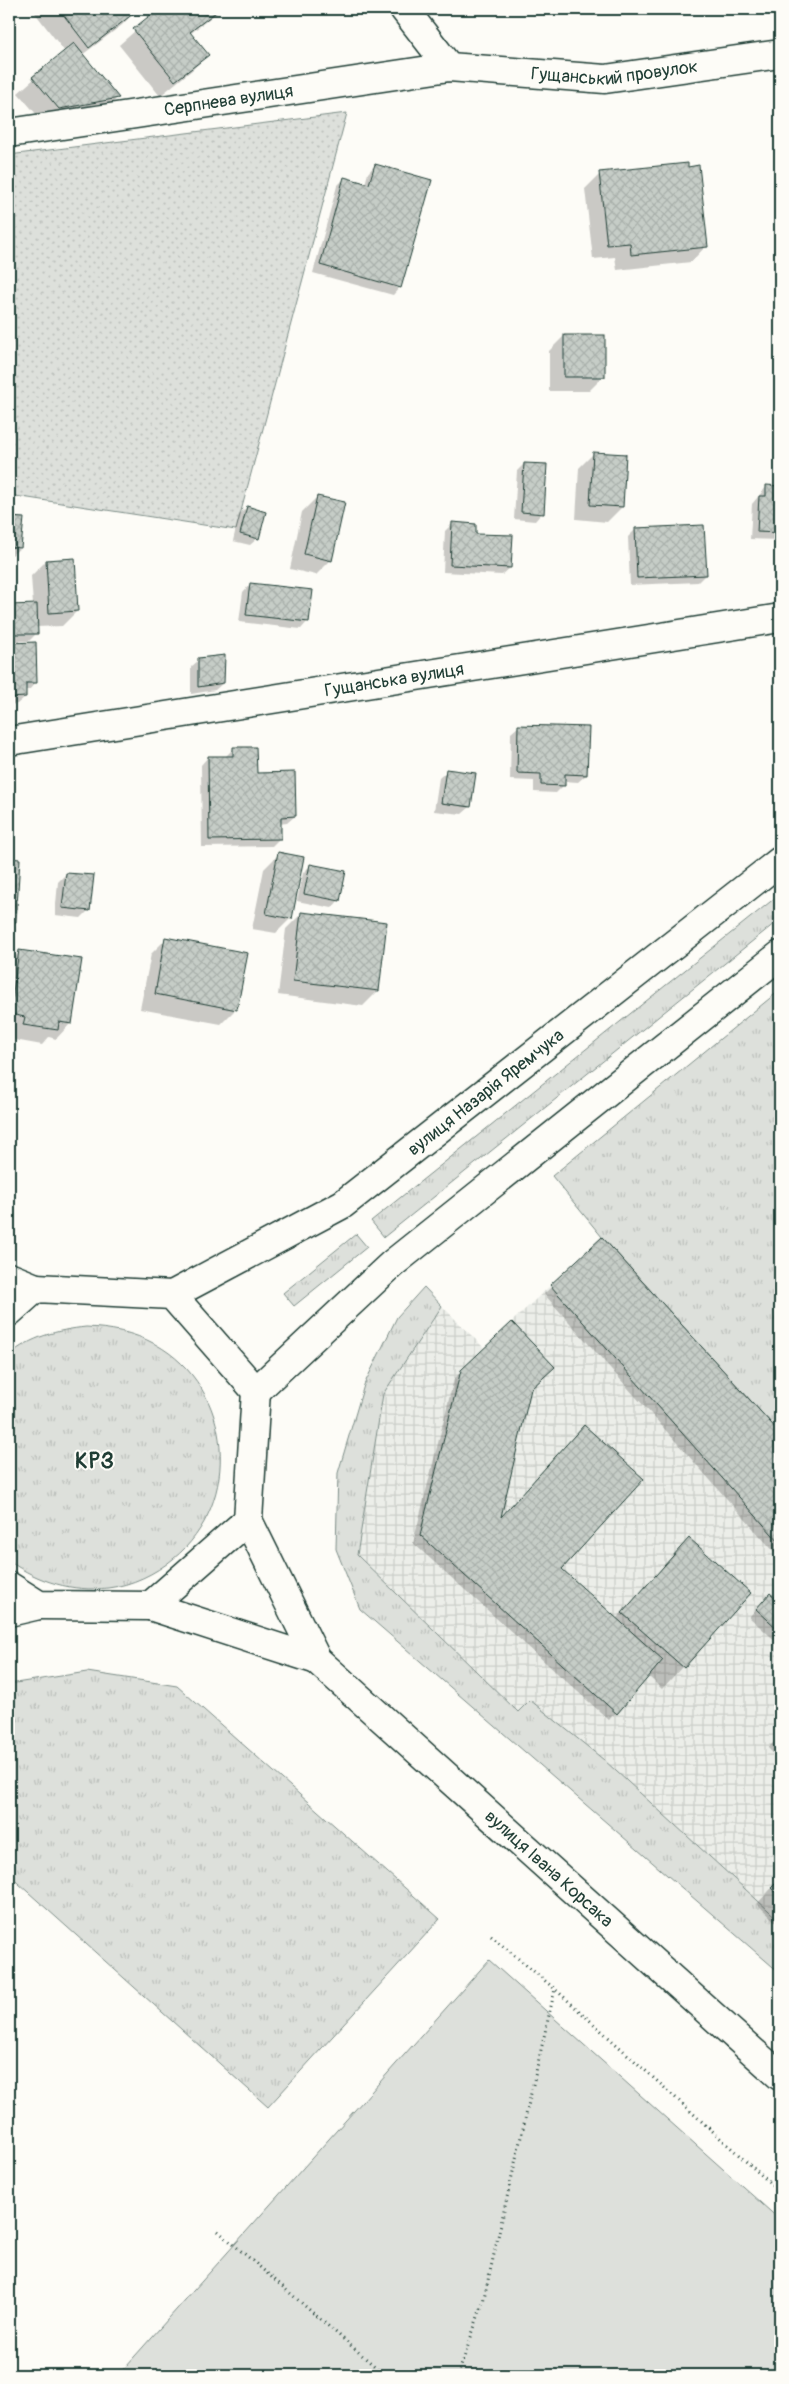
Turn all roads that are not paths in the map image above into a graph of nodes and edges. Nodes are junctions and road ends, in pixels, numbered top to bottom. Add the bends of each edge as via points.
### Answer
1 (404, 9) edge
2 (780, 54) edge
3 (449, 67) junction
4 (9, 133) edge
5 (780, 618) edge
6 (9, 742) edge
7 (780, 860) edge
8 (780, 955) edge
9 (9, 1277) edge
10 (36, 1288) junction
11 (172, 1295) junction
12 (9, 1312) edge
13 (256, 1391) junction
14 (248, 1520) junction
15 (9, 1586) edge
16 (39, 1605) junction
17 (150, 1606) junction
18 (9, 1612) edge
19 (317, 1660) junction
20 (780, 2076) edge

1 - 3 street
2 - 3 street, Гущанський провулок via 605,79
3 - 4 street, Серпнева вулиця
5 - 6 street, Гущанська вулиця
7 - 11 street, вулиця Назарія Яремчука via 343,1204
8 - 13 street via 392,1264
9 - 10 street
10 - 11 street
10 - 12 street
11 - 13 street
13 - 14 street
14 - 17 street
14 - 19 street
15 - 16 street
16 - 17 street
16 - 18 street
17 - 19 street
19 - 20 street, вулиця Івана Корсака

